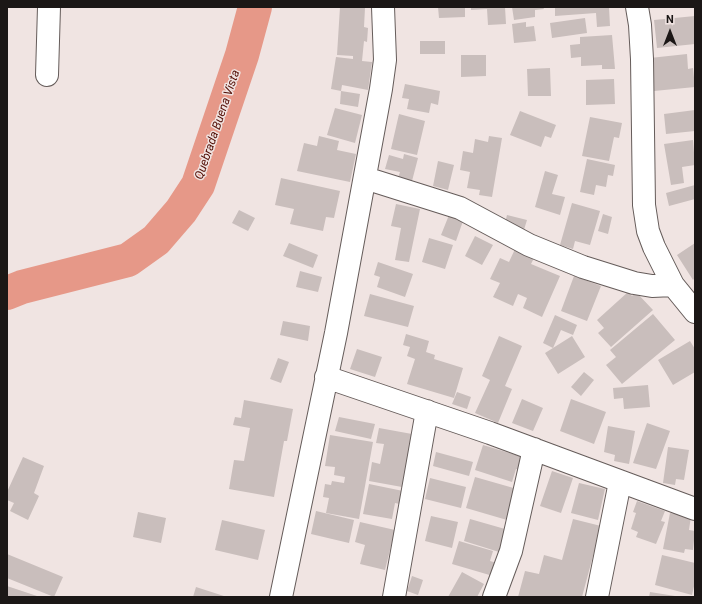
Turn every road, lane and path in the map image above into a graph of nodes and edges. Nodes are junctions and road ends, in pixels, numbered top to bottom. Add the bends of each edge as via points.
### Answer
1 (49, 7) edge
2 (383, 7) edge
3 (637, 7) edge
4 (47, 76) dead end
5 (365, 178) junction
6 (673, 285) junction
7 (695, 312) edge
8 (326, 377) junction
9 (427, 411) junction
10 (534, 449) junction
11 (620, 482) junction
12 (695, 509) edge
13 (281, 597) edge
14 (394, 597) edge
15 (494, 597) edge
16 (597, 597) edge

1 - 4 street
2 - 5 street via 385,60
3 - 6 street via 642,58 644,205 648,231
5 - 6 street via 460,208 529,245 583,267 634,283 652,286
5 - 8 street
6 - 7 street
8 - 9 street
8 - 13 street
9 - 10 street
9 - 14 street
10 - 11 street
10 - 15 street via 511,551
11 - 12 street
11 - 16 street

